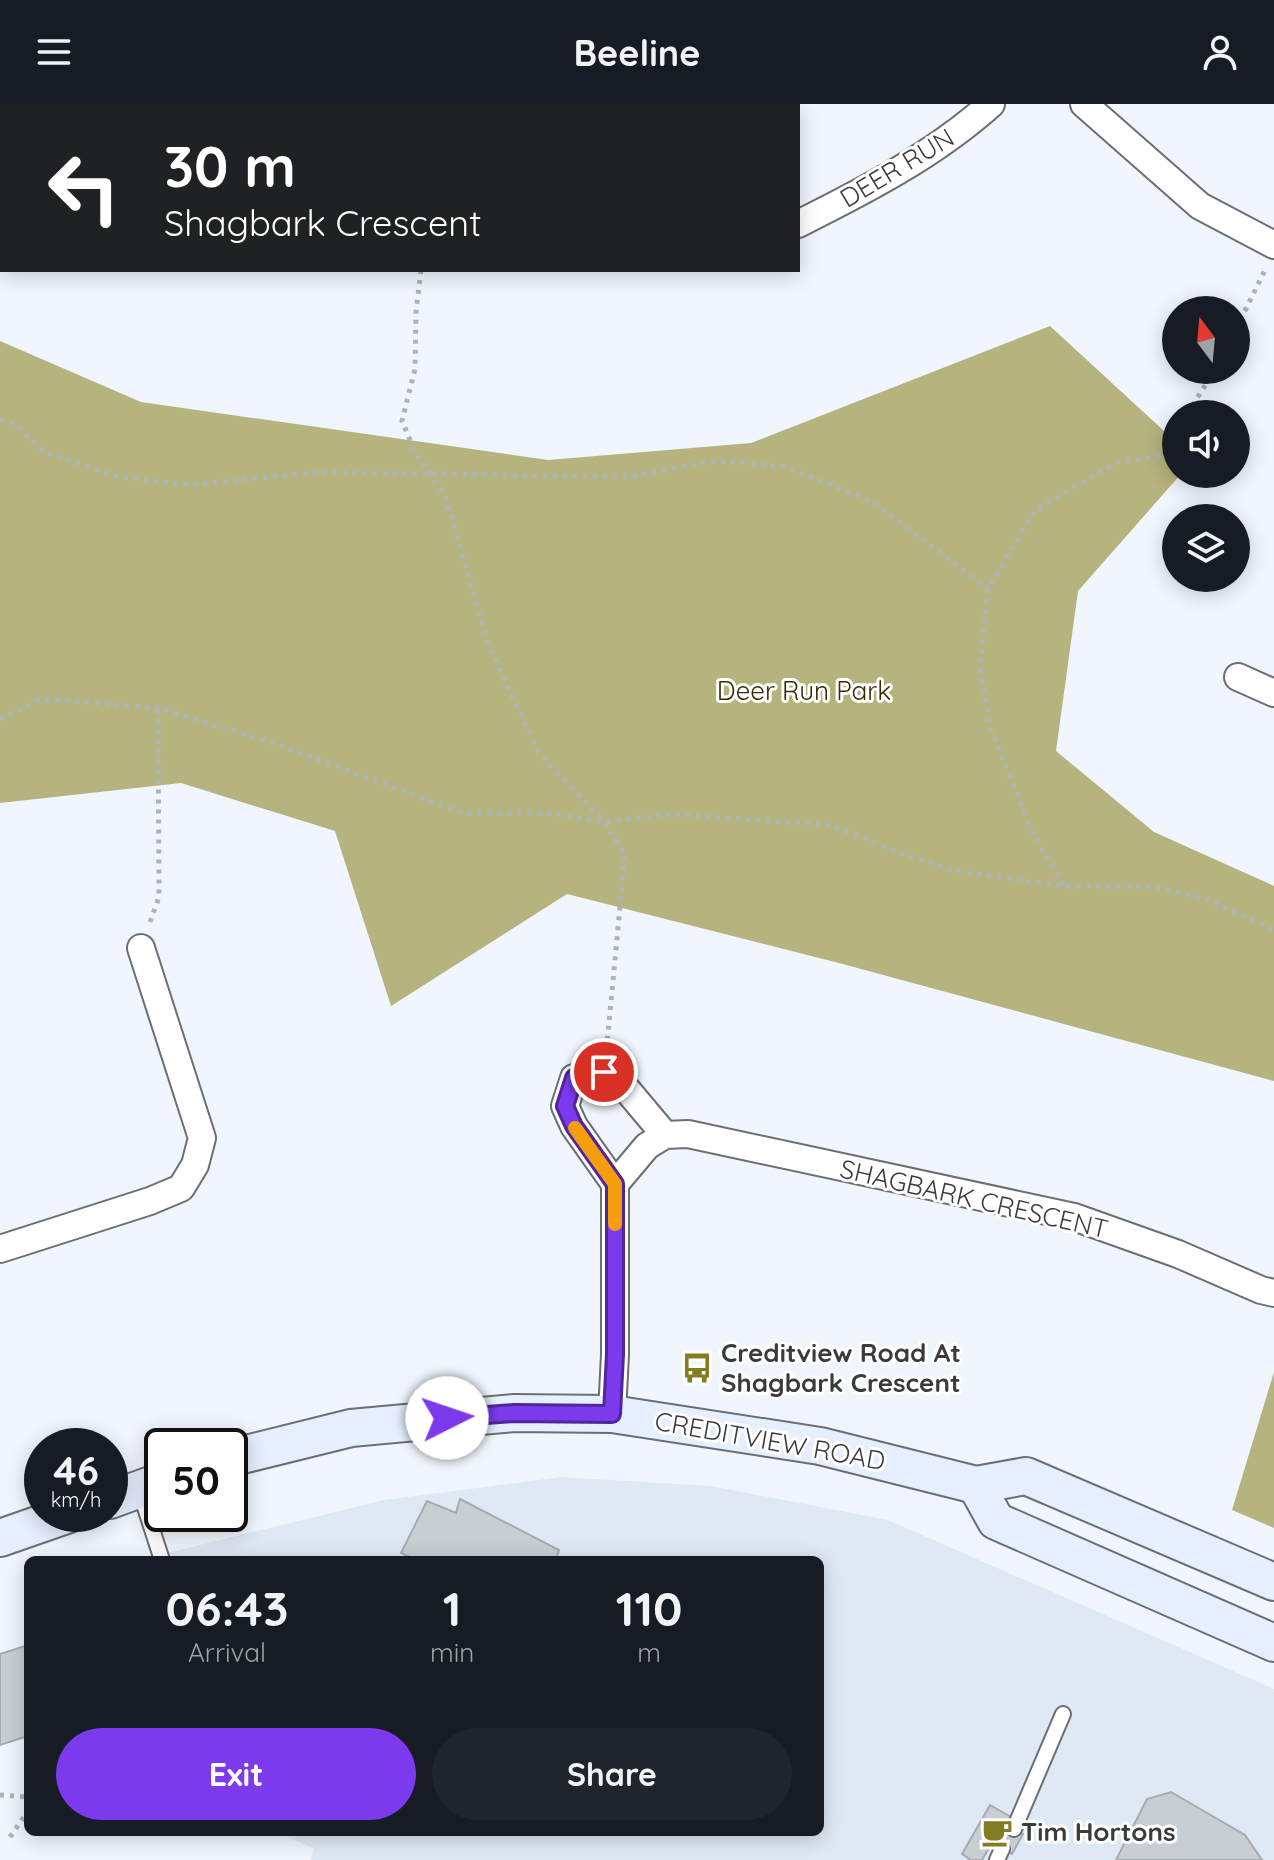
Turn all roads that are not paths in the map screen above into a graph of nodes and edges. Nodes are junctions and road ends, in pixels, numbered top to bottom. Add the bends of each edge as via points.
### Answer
1 (991, 104) edge
2 (1084, 104) edge
3 (800, 223) edge
4 (1271, 255) edge
5 (1238, 677) dead end
6 (1274, 693) edge
7 (141, 948) road end
8 (665, 1135) junction
9 (615, 1184) junction
10 (0, 1249) edge
11 (1274, 1293) edge
12 (612, 1414) junction
13 (248, 1454) edge
14 (976, 1485) junction
15 (137, 1490) edge
16 (24, 1530) edge
17 (0, 1538) edge
18 (161, 1556) edge
19 (1274, 1582) edge
20 (1274, 1643) edge
21 (1063, 1714) dead end
22 (1014, 1829) dead end

1 - 3 street, DEER RUN via 879,184
2 - 4 street via 1200,206
5 - 6 street
7 - 10 street via 202,1138 195,1165 181,1188
8 - 9 street via 647,1146
8 - 9 street via 623,1085 604,1072 574,1078 565,1106
8 - 11 street, SHAGBARK CRESCENT via 688,1134 1074,1217
9 - 12 street
12 - 13 main road, CREDITVIEW ROAD via 514,1413 351,1428
12 - 14 main road, CREDITVIEW ROAD via 820,1446
14 - 19 main road, CREDITVIEW ROAD via 1026,1476
14 - 20 main road via 996,1521
15 - 18 lane
16 - 17 main road
21 - 22 lane

